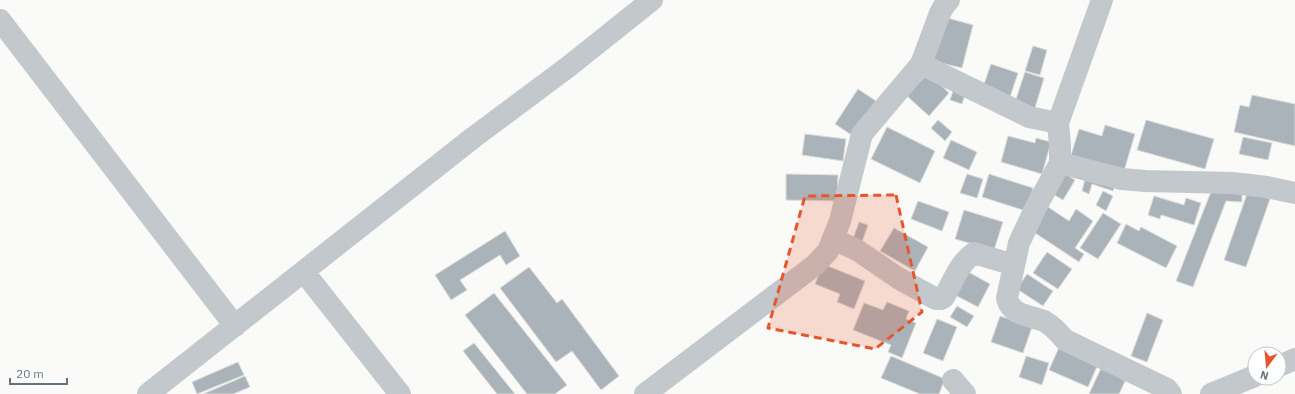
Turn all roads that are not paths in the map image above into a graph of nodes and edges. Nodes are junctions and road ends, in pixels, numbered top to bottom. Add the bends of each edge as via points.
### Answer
1 (652, 0) edge
2 (949, 0) edge
3 (1102, 0) edge
4 (0, 20) edge
5 (921, 64) junction
6 (1058, 123) junction
7 (1060, 163) junction
8 (1295, 193) edge
9 (833, 239) junction
10 (1014, 265) junction
11 (304, 272) junction
12 (235, 326) junction
13 (1247, 379) edge
14 (148, 394) edge
15 (400, 394) edge
16 (646, 394) edge
17 (1171, 394) edge
18 (1211, 394) edge

1 - 11 street
2 - 5 street via 940,13
3 - 6 street
4 - 12 street
5 - 6 street via 1029,117
5 - 9 street via 862,134
6 - 7 street
7 - 8 street via 1122,179 1232,183
7 - 10 street via 1019,243
9 - 10 street via 856,250 936,299 944,297 963,262 974,253
9 - 16 street via 828,251 815,265
10 - 17 street via 1007,298 1008,305 1014,312 1044,321 1055,328 1065,340
11 - 12 street
11 - 15 street
12 - 14 street
13 - 18 street

